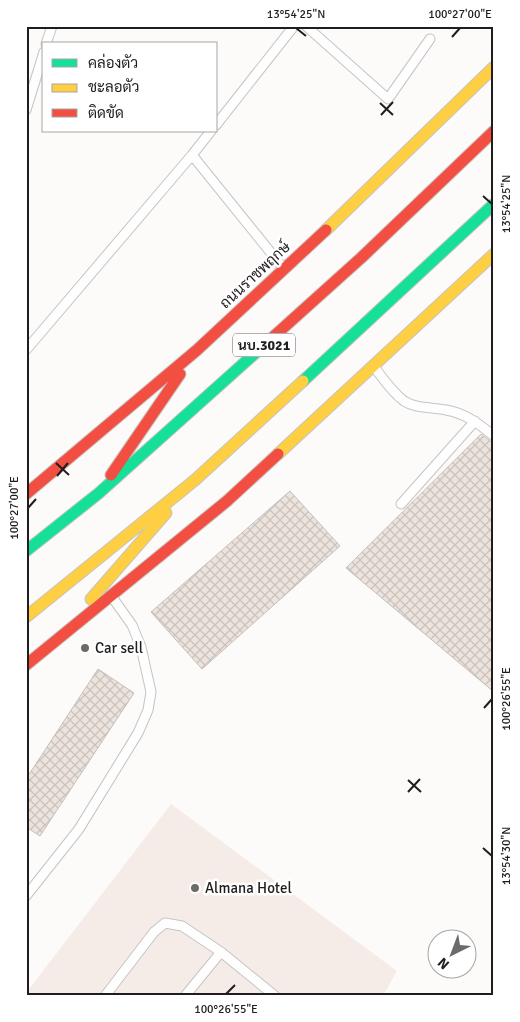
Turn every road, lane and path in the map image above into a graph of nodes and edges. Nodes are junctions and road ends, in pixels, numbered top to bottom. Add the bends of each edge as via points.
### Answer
1 (52, 26) edge
2 (294, 26) edge
3 (306, 26) edge
4 (430, 39) dead end
5 (47, 42) edge
6 (42, 58) edge
7 (494, 67) edge
8 (26, 110) edge
9 (218, 122) edge
10 (494, 130) edge
11 (210, 132) edge
12 (192, 155) junction
13 (494, 204) edge
14 (494, 254) edge
15 (284, 269) junction
16 (26, 350) edge
17 (197, 350) junction
18 (374, 367) junction
19 (475, 421) junction
20 (494, 436) edge
21 (196, 480) junction
22 (99, 493) junction
23 (26, 494) edge
24 (401, 504) dead end
25 (26, 552) edge
26 (112, 596) junction
27 (26, 617) edge
28 (48, 647) junction
29 (26, 665) edge
30 (26, 896) edge
31 (221, 952) junction
32 (104, 996) edge
33 (185, 996) edge
34 (275, 996) edge

1 - 5 lane
2 - 9 lane
3 - 4 lane via 388,99
6 - 8 lane
7 - 15 main road, ถนนราชพฤกษ์ / นบ.3021
10 - 22 main road, นบ.3021 via 361,258
11 - 12 lane
12 - 15 lane
12 - 16 lane
13 - 21 main road
14 - 18 main road
15 - 17 main road, ถนนราชพฤกษ์ / นบ.3021
17 - 22 main road
17 - 23 main road, ถนนราชพฤกษ์ / นบ.3021
18 - 19 lane via 405,401 415,406 448,410
18 - 26 main road via 227,501
19 - 20 lane
19 - 24 lane
21 - 27 main road
21 - 28 main road
22 - 25 main road, นบ.3021
26 - 28 main road
26 - 30 lane via 132,625 140,647 151,692 148,710 138,733 79,829
28 - 29 main road
31 - 32 lane via 182,926 165,923 154,932
31 - 33 lane
31 - 34 lane

